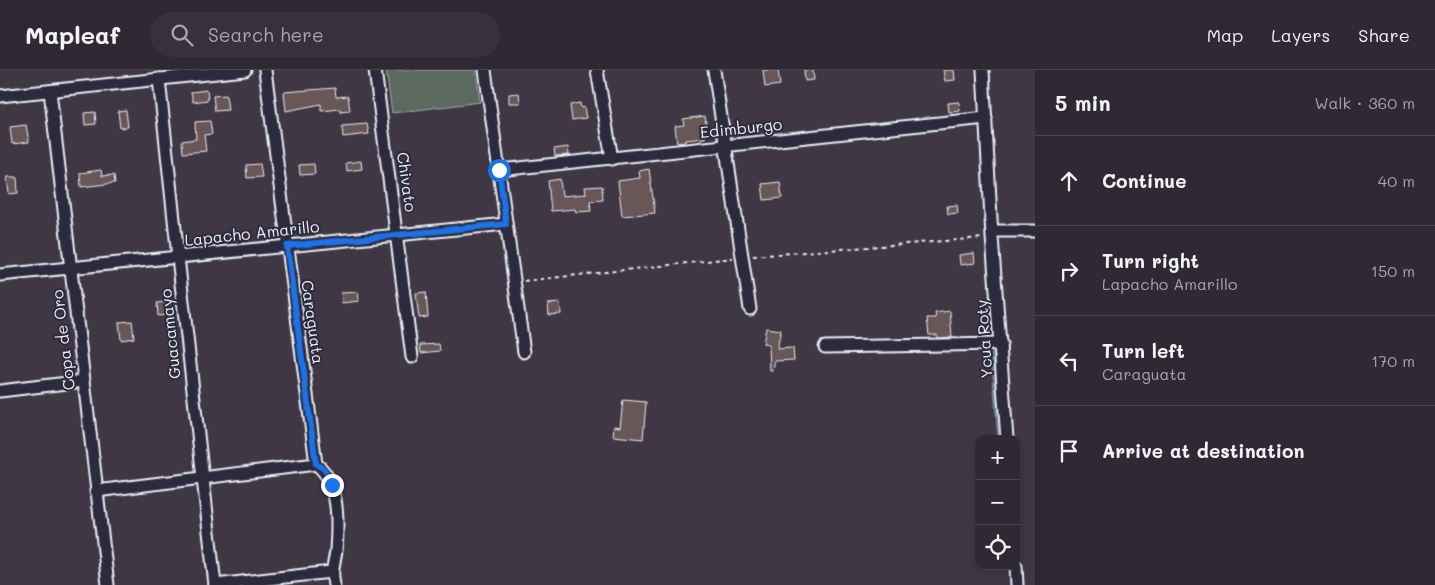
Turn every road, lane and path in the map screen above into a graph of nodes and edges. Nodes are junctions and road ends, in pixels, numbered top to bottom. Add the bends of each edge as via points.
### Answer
1 (245, 70) edge
2 (265, 70) edge
3 (375, 70) edge
4 (485, 70) edge
5 (596, 70) edge
6 (714, 70) edge
7 (983, 70) edge
8 (160, 79) junction
9 (50, 91) junction
10 (0, 96) edge
11 (986, 118) junction
12 (726, 146) junction
13 (612, 159) junction
14 (499, 170) junction
15 (506, 224) junction
16 (1035, 231) edge
17 (992, 234) junction
18 (397, 235) junction
19 (287, 246) junction
20 (178, 257) junction
21 (71, 268) junction
22 (0, 275) edge
23 (750, 309) dead end
24 (1001, 344) junction
25 (825, 347) dead end
26 (524, 352) dead end
27 (412, 357) dead end
28 (84, 380) junction
29 (0, 390) edge
30 (1007, 435) edge
31 (316, 464) junction
32 (203, 477) junction
33 (96, 491) junction
34 (1016, 570) edge
35 (331, 572) junction
36 (108, 585) edge
37 (215, 585) edge
38 (334, 585) edge
39 (1017, 585) edge

1 - 8 street
2 - 19 street, Caraguata
3 - 18 street, Chivato
4 - 14 street
5 - 13 street
6 - 12 street
7 - 11 street, Ycua Roty
8 - 9 street
8 - 20 street, Guacamayo
9 - 10 street
9 - 21 street, Copa de Oro
11 - 12 street, Edimburgo
11 - 17 street, Ycua Roty
12 - 13 street, Edimburgo
12 - 23 street
13 - 14 street, Edimburgo
14 - 15 street
15 - 18 street, Lapacho Amarillo
15 - 26 street
16 - 17 street
17 - 24 street, Ycua Roty
18 - 19 street, Lapacho Amarillo
18 - 27 street, Chivato
19 - 20 street, Lapacho Amarillo
19 - 31 street, Caraguata
20 - 21 street, Lapacho Amarillo
20 - 32 street, Guacamayo
21 - 22 street, Lapacho Amarillo
21 - 28 street, Copa de Oro
24 - 25 street
24 - 30 street, Ycua Roty
28 - 29 street
28 - 33 street, Copa de Oro
31 - 32 street
31 - 35 street via 324,469 332,485 335,505 336,552
32 - 33 street
32 - 37 street, Guacamayo
33 - 36 street, Copa de Oro
34 - 39 street
35 - 37 street
35 - 38 street

